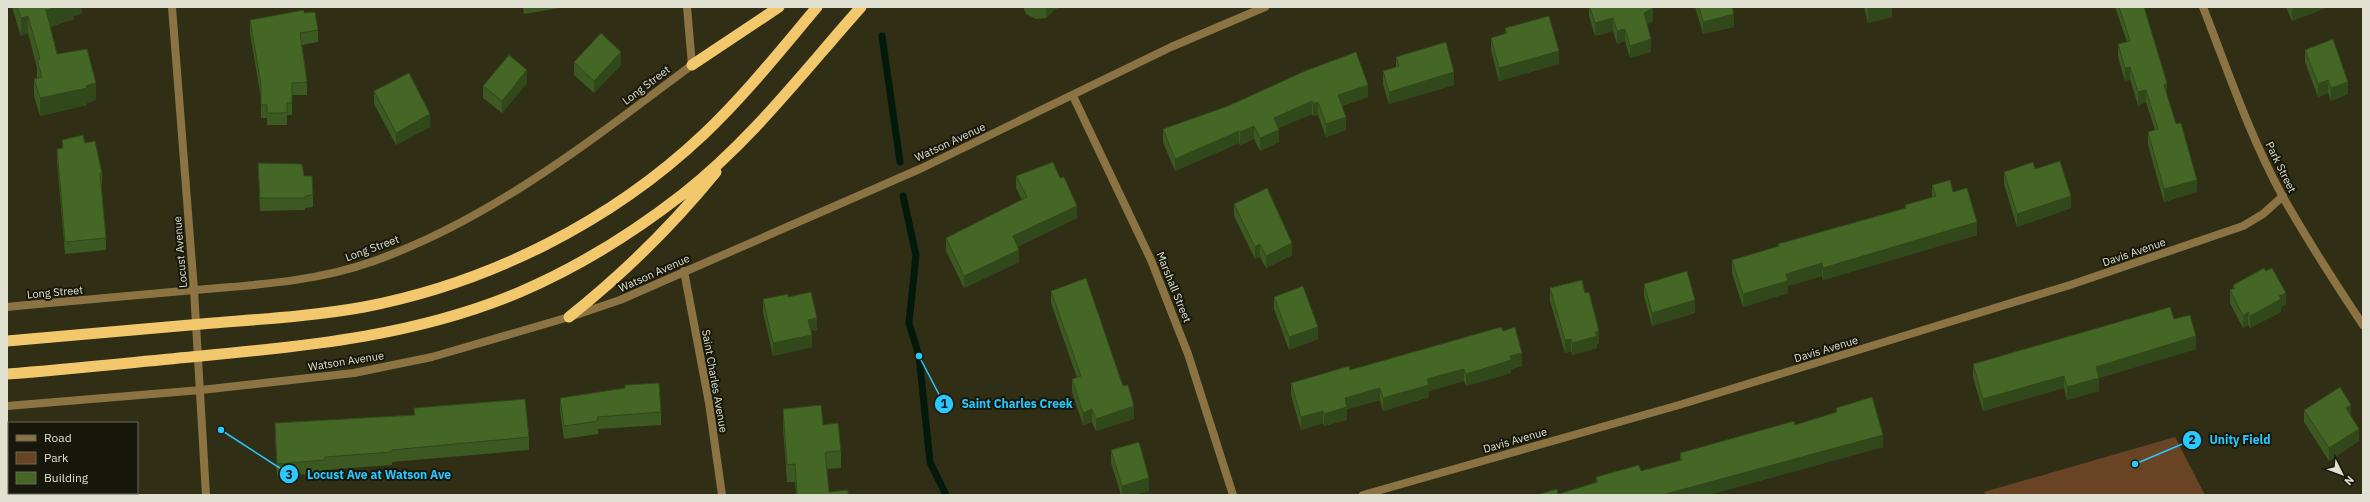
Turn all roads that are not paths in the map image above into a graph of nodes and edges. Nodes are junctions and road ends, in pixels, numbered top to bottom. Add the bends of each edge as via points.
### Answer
1 (172, 7) edge
2 (687, 7) edge
3 (779, 7) edge
4 (817, 7) edge
5 (860, 7) edge
6 (1265, 7) edge
7 (2203, 7) edge
8 (692, 65) junction
9 (1073, 96) junction
10 (737, 146) junction
11 (2283, 196) junction
12 (684, 271) junction
13 (194, 290) junction
14 (7, 307) edge
15 (569, 317) junction
16 (2363, 325) edge
17 (7, 341) edge
18 (7, 374) edge
19 (201, 390) junction
20 (7, 406) edge
21 (206, 495) edge
22 (722, 495) edge
23 (1233, 495) edge
24 (1363, 495) edge

1 - 13 street, Locust Avenue
2 - 8 street
3 - 8 highway
4 - 17 highway via 748,90 703,135 654,176 612,206 546,245 487,271 426,292 357,308 301,316
5 - 10 highway
6 - 9 street, Watson Avenue via 1171,47
7 - 11 street, Park Street via 2258,144
8 - 13 street, Long Street via 547,170 500,200 439,233 375,261 333,273 280,283
9 - 12 street, Watson Avenue via 922,168
9 - 23 street, Marshall Street via 1151,260 1188,354
10 - 15 highway via 692,201 643,253
10 - 18 highway via 673,201 632,231 577,264 520,292 454,315 374,336 306,347
11 - 16 street, Park Street via 2319,258
11 - 24 street, Davis Avenue via 2244,226 2070,285 1679,405
12 - 15 street, Watson Avenue via 620,300
12 - 22 street, Saint Charles Avenue via 709,403
13 - 14 street, Long Street
13 - 19 street, Locust Avenue
15 - 19 street, Watson Avenue via 432,357 354,373
19 - 20 street, Watson Avenue
19 - 21 street, Locust Avenue

